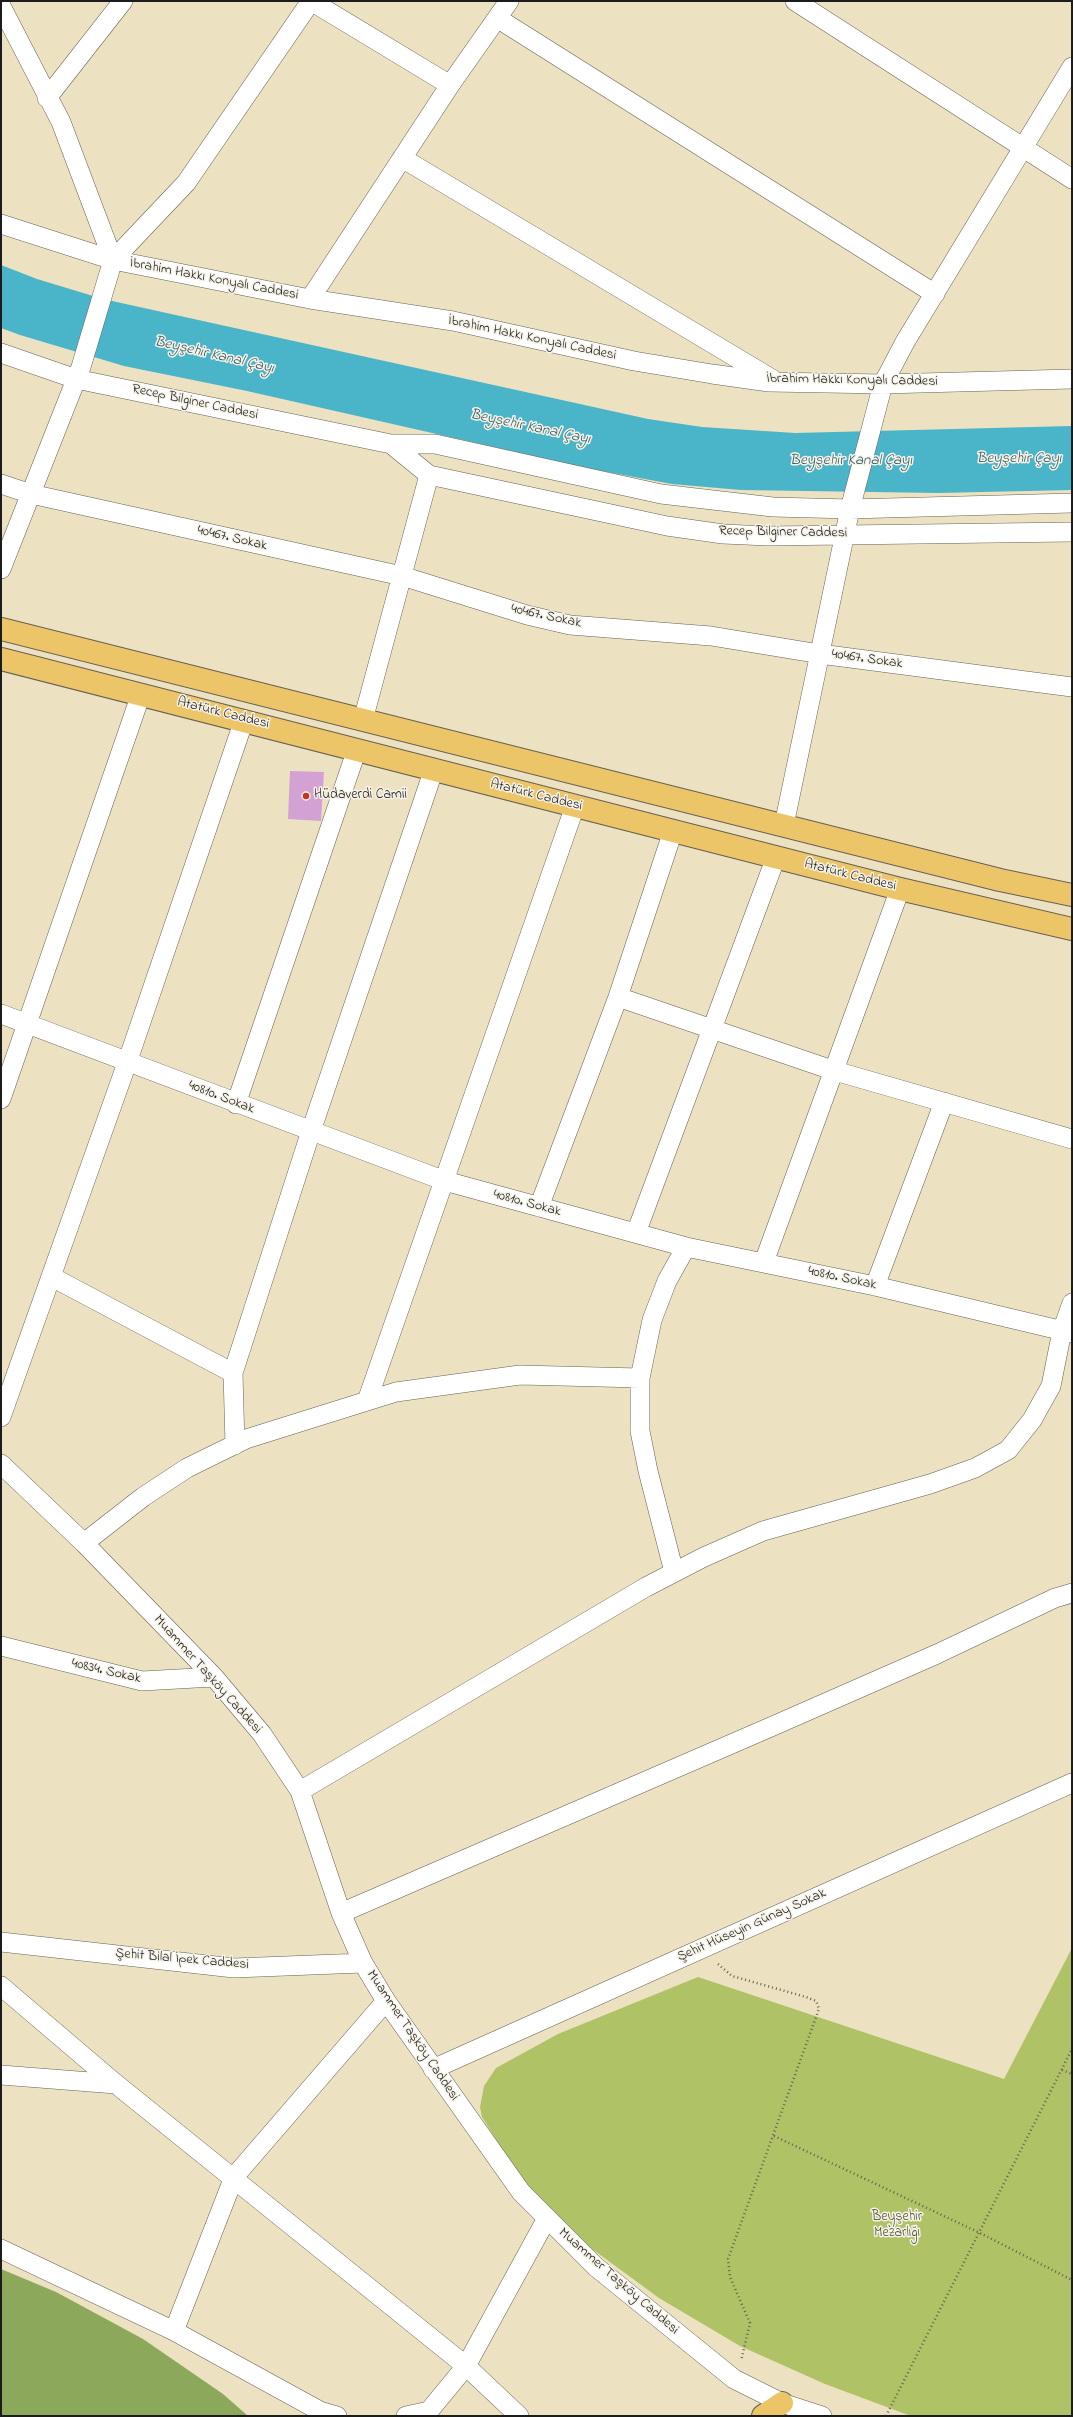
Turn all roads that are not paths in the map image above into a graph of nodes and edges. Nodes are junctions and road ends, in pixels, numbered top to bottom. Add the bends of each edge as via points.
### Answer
1 (123, 1) edge
2 (311, 1) edge
3 (509, 1) edge
4 (798, 2) edge
5 (1, 6) edge
6 (497, 18) junction
7 (1072, 67) edge
8 (450, 85) junction
9 (47, 98) junction
10 (1023, 149) junction
11 (402, 158) junction
12 (1072, 179) edge
13 (1, 224) edge
14 (113, 260) junction
15 (935, 294) junction
16 (310, 299) junction
17 (1, 353) edge
18 (78, 373) junction
19 (1072, 379) edge
20 (777, 382) junction
21 (883, 384) junction
22 (391, 444) junction
23 (429, 475) junction
24 (1, 484) edge
25 (30, 494) junction
26 (1072, 503) edge
27 (850, 509) junction
28 (1072, 532) edge
29 (844, 535) junction
30 (1, 569) edge
31 (402, 576) junction
32 (1, 628) edge
33 (820, 654) junction
34 (1, 659) edge
35 (1072, 688) edge
36 (141, 694) junction
37 (244, 720) junction
38 (363, 720) junction
39 (357, 749) junction
40 (434, 769) junction
41 (575, 806) junction
42 (784, 825) junction
43 (673, 831) junction
44 (776, 857) junction
45 (900, 889) junction
46 (1072, 895) edge
47 (1072, 930) edge
48 (618, 997) junction
49 (1, 1014) edge
50 (26, 1023) junction
51 (712, 1029) junction
52 (127, 1063) junction
53 (835, 1071) junction
54 (1, 1099) edge
55 (944, 1102) junction
56 (236, 1104) junction
57 (311, 1132) junction
58 (1072, 1138) edge
59 (445, 1181) junction
60 (539, 1207) junction
61 (636, 1233) junction
62 (686, 1247) junction
63 (764, 1262) junction
64 (52, 1277) junction
65 (875, 1286) junction
66 (1072, 1303) edge
67 (1067, 1332) edge
68 (233, 1373) junction
69 (640, 1378) junction
70 (367, 1401) junction
71 (1, 1416) edge
72 (235, 1445) junction
73 (1, 1464) edge
74 (84, 1543) junction
75 (674, 1572) junction
76 (1072, 1593) edge
77 (1, 1646) edge
78 (214, 1677) junction
79 (1072, 1783) edge
80 (300, 1791) junction
81 (341, 1913) junction
82 (1, 1942) edge
83 (363, 1963) junction
84 (1, 1986) edge
85 (386, 2001) junction
86 (433, 2069) junction
87 (1, 2075) edge
88 (116, 2084) junction
89 (234, 2177) junction
90 (546, 2220) junction
91 (1, 2250) edge
92 (174, 2332) junction
93 (466, 2366) junction
94 (782, 2403) junction
95 (337, 2416) edge
96 (406, 2416) edge
97 (519, 2416) edge
98 (763, 2416) edge
99 (822, 2416) edge

1 - 9 street
2 - 8 street
2 - 14 street via 186,183
3 - 6 street
4 - 10 street
5 - 9 street
6 - 8 street
6 - 15 street
7 - 10 street
8 - 11 street
9 - 14 street via 61,122
10 - 12 street
10 - 15 street
11 - 16 street
11 - 20 street
13 - 14 street, İbrahim Hakkı Konyalı Caddesi
14 - 16 street, İbrahim Hakkı Konyalı Caddesi
14 - 18 street
15 - 21 street
16 - 20 street, İbrahim Hakkı Konyalı Caddesi via 453,321 634,361
17 - 18 street, Recep Bilginer Caddesi
18 - 22 street, Recep Bilginer Caddesi
18 - 25 street
19 - 21 street, İbrahim Hakkı Konyalı Caddesi
20 - 21 street, İbrahim Hakkı Konyalı Caddesi
21 - 27 street
22 - 23 street, Recep Bilginer Caddesi
22 - 27 street, Recep Bilginer Caddesi via 435,444 661,494 773,507
23 - 29 street, Recep Bilginer Caddesi via 667,526 716,533 768,536
23 - 31 street
24 - 25 street, 40467. Sokak
25 - 30 street
25 - 31 street, 40467. Sokak
26 - 27 street, Recep Bilginer Caddesi
27 - 29 street
28 - 29 street, Recep Bilginer Caddesi
29 - 33 street
31 - 33 street, 40467. Sokak via 527,615 570,624 711,636
31 - 38 street
32 - 38 main road, Atatürk Caddesi
33 - 35 street, 40467. Sokak
33 - 42 street
34 - 36 main road, Atatürk Caddesi
36 - 37 main road, Atatürk Caddesi
36 - 50 street
37 - 39 main road, Atatürk Caddesi
37 - 52 street
38 - 42 main road, Atatürk Caddesi
39 - 40 main road, Atatürk Caddesi
39 - 56 street
40 - 41 main road, Atatürk Caddesi
40 - 57 street
41 - 43 main road, Atatürk Caddesi
41 - 59 street
42 - 46 main road, Atatürk Caddesi via 1000,880
43 - 44 main road, Atatürk Caddesi
43 - 48 street
44 - 45 main road, Atatürk Caddesi
44 - 51 street
45 - 47 main road, Atatürk Caddesi
45 - 53 street
48 - 51 street
48 - 60 street
49 - 50 street, 40810. Sokak
50 - 52 street, 40810. Sokak
50 - 54 street
51 - 53 street
51 - 61 street
52 - 56 street, 40810. Sokak
52 - 64 street
53 - 55 street
53 - 63 street
55 - 58 street
55 - 65 street
56 - 57 street, 40810. Sokak
57 - 59 street, 40810. Sokak
57 - 68 street
59 - 60 street, 40810. Sokak
59 - 70 street
60 - 61 street, 40810. Sokak
61 - 62 street, 40810. Sokak
62 - 63 street, 40810. Sokak
62 - 69 street via 667,1281 652,1320
63 - 65 street, 40810. Sokak
64 - 68 street
64 - 71 street
65 - 67 street, 40810. Sokak
66 - 67 street
67 - 75 street via 1051,1386 1032,1420 1008,1450 975,1468 930,1484 763,1531
68 - 72 street
69 - 70 street via 520,1375 396,1392
69 - 75 street via 640,1431
70 - 72 street
72 - 74 street via 181,1472 143,1497
73 - 74 street, Muammer Taşköy Caddesi
74 - 78 street, Muammer Taşköy Caddesi
75 - 80 street
76 - 81 street
77 - 78 street, 40834. Sokak via 142,1681
78 - 80 street, Muammer Taşköy Caddesi via 262,1734
79 - 86 street, Şehit Hüseyin Günay Sokak
80 - 81 street, Muammer Taşköy Caddesi
81 - 83 street, Muammer Taşköy Caddesi
82 - 83 street, Şehit Bilal İpek Caddesi via 234,1968
83 - 85 street, Muammer Taşköy Caddesi
84 - 88 street
85 - 86 street, Muammer Taşköy Caddesi
85 - 89 street
86 - 90 street, Muammer Taşköy Caddesi via 520,2192
87 - 88 street
88 - 89 street
89 - 92 street
89 - 93 street
90 - 93 street
90 - 94 street, Muammer Taşköy Caddesi via 596,2267 734,2379
91 - 92 street
92 - 95 street via 320,2411
93 - 96 street via 430,2411
93 - 97 street
94 - 98 main road
94 - 99 street, Muammer Taşköy Caddesi

